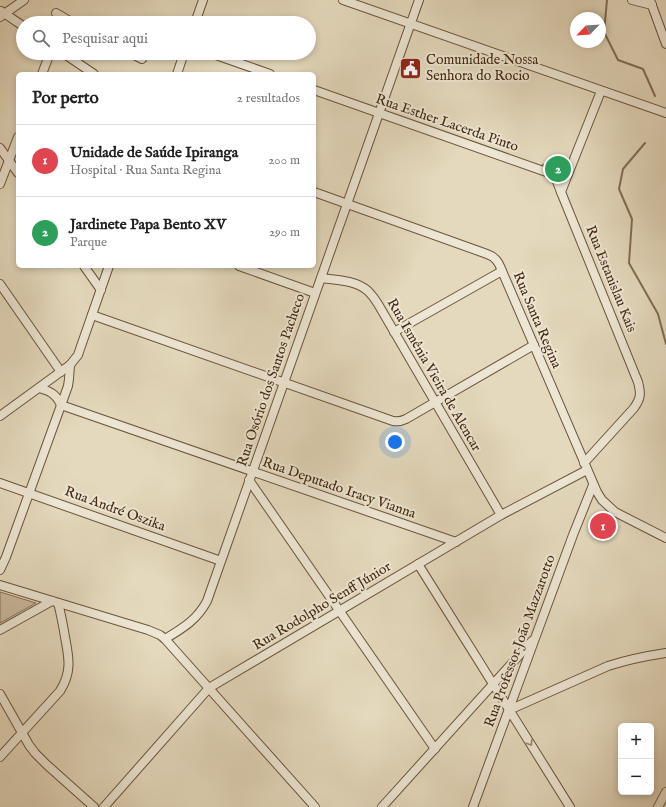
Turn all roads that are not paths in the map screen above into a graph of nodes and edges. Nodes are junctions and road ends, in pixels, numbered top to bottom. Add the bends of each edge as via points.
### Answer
1 (24, 0) edge
2 (203, 0) edge
3 (343, 0) edge
4 (419, 0) edge
5 (632, 0) edge
6 (651, 3) edge
7 (56, 13) dead end
8 (2, 14) edge
9 (61, 16) edge
10 (197, 16) edge
11 (16, 22) edge
12 (410, 24) junction
13 (666, 44) edge
14 (47, 60) edge
15 (73, 60) edge
16 (182, 60) edge
17 (230, 60) edge
18 (43, 72) edge
19 (91, 72) edge
20 (178, 72) edge
21 (264, 72) edge
22 (316, 91) edge
23 (601, 91) junction
24 (379, 113) junction
25 (666, 113) edge
26 (16, 142) edge
27 (0, 148) edge
28 (9, 160) junction
29 (16, 170) edge
30 (0, 184) edge
31 (561, 192) junction
32 (316, 193) edge
33 (347, 204) junction
34 (85, 268) edge
35 (108, 268) edge
36 (245, 268) edge
37 (502, 271) junction
38 (321, 278) junction
39 (0, 284) edge
40 (101, 290) junction
41 (316, 293) junction
42 (92, 315) junction
43 (394, 332) junction
44 (534, 345) junction
45 (70, 365) junction
46 (61, 372) junction
47 (284, 383) junction
48 (39, 388) junction
49 (435, 403) junction
50 (61, 405) junction
51 (0, 416) edge
52 (585, 467) junction
53 (253, 471) junction
54 (250, 480) junction
55 (0, 482) edge
56 (593, 485) junction
57 (29, 493) junction
58 (501, 515) junction
59 (666, 538) edge
60 (456, 542) junction
61 (221, 561) junction
62 (418, 564) junction
63 (0, 570) edge
64 (0, 585) edge
65 (55, 602) junction
66 (340, 611) junction
67 (0, 630) edge
68 (536, 637) junction
69 (165, 639) junction
70 (666, 653) edge
71 (493, 684) junction
72 (209, 688) junction
73 (0, 694) edge
74 (509, 710) junction
75 (22, 733) junction
76 (435, 749) junction
77 (0, 757) edge
78 (666, 792) edge
79 (94, 807) edge
80 (104, 807) edge
81 (315, 807) edge
82 (382, 807) edge
83 (473, 807) edge
84 (570, 807) edge
85 (658, 807) edge

1 - 8 street
2 - 10 street
3 - 12 street
4 - 12 street, Rua Osório dos Santos Pacheco
5 - 6 street
6 - 13 street
7 - 9 street
8 - 11 street
12 - 23 street
12 - 24 street, Rua Osório dos Santos Pacheco
14 - 18 street
15 - 19 street
16 - 20 street
17 - 21 street
22 - 24 street, Rua Esther Lacerda Pinto
23 - 25 street
23 - 31 street
24 - 31 street, Rua Esther Lacerda Pinto via 552,174
24 - 33 street, Rua Osório dos Santos Pacheco
26 - 28 street
27 - 28 street
28 - 29 street
28 - 30 street
31 - 52 street, Rua Estanislau Kais via 640,390 638,403
32 - 33 street, Rua Santa Regina
33 - 37 street, Rua Santa Regina via 492,256
33 - 38 street, Rua Osório dos Santos Pacheco
34 - 40 street
35 - 40 street
36 - 41 street
37 - 43 street
37 - 44 street, Rua Santa Regina
38 - 41 street, Rua Osório dos Santos Pacheco
38 - 43 street, Rua Ismênia Vieira de Alencar via 353,283 367,290
39 - 46 street
40 - 42 street
41 - 47 street, Rua Osório dos Santos Pacheco
42 - 45 street via 78,355
42 - 47 street
43 - 49 street, Rua Ismênia Vieira de Alencar
44 - 49 street
44 - 52 street, Rua Santa Regina
45 - 46 street
45 - 50 street via 69,379
46 - 48 street
47 - 49 street via 396,422
47 - 53 street, Rua Osório dos Santos Pacheco
48 - 50 street, Rua Deputado Iracy Vianna via 55,395
48 - 51 street
49 - 58 street, Rua Ismênia Vieira de Alencar
50 - 53 street, Rua Deputado Iracy Vianna
50 - 57 street
52 - 56 street, Rua Santa Regina
52 - 58 street, Rua Rodolpho Senff Júnior
53 - 54 street, Rua Osório dos Santos Pacheco
53 - 60 street, Rua Deputado Iracy Vianna
54 - 61 street, Rua Osório dos Santos Pacheco
54 - 66 street
55 - 57 street, Rua André Oszika
56 - 59 street, Rua Santa Regina via 602,500 615,512
56 - 68 street, Rua Professor João Mazzarotto
57 - 61 street, Rua André Oszika
57 - 63 street
58 - 60 street, Rua Rodolpho Senff Júnior
60 - 62 street, Rua Rodolpho Senff Júnior
61 - 69 street, Rua Osório dos Santos Pacheco via 207,601 199,614
62 - 66 street, Rua Rodolpho Senff Júnior
62 - 71 street
64 - 65 street
65 - 67 street
65 - 69 street via 154,632
65 - 75 street via 68,655 68,675 60,691
66 - 72 street, Rua Rodolpho Senff Júnior
66 - 76 street
68 - 71 street
68 - 74 street, Rua Professor João Mazzarotto
69 - 72 street
70 - 74 street via 608,666
71 - 74 street
71 - 76 street
72 - 80 street, Rua Rodolpho Senff Júnior
72 - 81 street
73 - 75 street
74 - 83 street, Rua Professor João Mazzarotto
74 -> 84 street
75 - 77 street
75 - 79 street via 41,759
76 - 82 street
78 - 85 street

